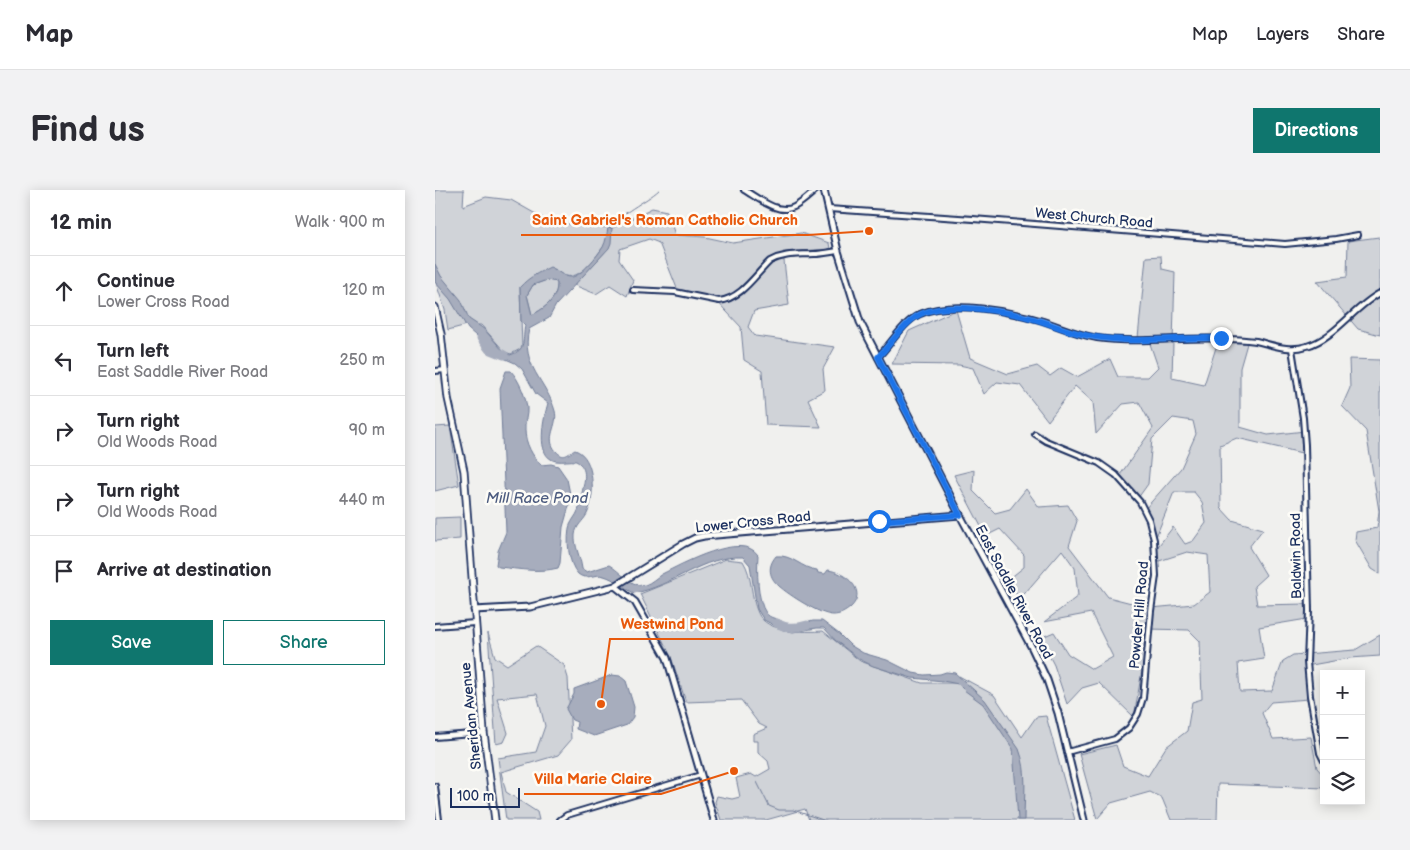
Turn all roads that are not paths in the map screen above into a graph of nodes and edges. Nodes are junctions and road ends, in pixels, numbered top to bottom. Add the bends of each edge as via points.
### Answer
1 (744, 190) edge
2 (817, 190) edge
3 (824, 190) edge
4 (829, 210) junction
5 (1358, 235) dead end
6 (837, 251) junction
7 (633, 290) dead end
8 (1380, 293) edge
9 (435, 307) edge
10 (1292, 349) junction
11 (878, 357) junction
12 (445, 370) junction
13 (435, 371) edge
14 (1035, 434) dead end
15 (960, 515) junction
16 (617, 585) junction
17 (474, 610) junction
18 (475, 623) junction
19 (435, 626) edge
20 (484, 733) junction
21 (435, 737) edge
22 (1067, 752) junction
23 (1323, 760) edge
24 (701, 775) junction
25 (435, 786) edge
26 (435, 791) edge
27 (439, 820) edge
28 (495, 820) edge
29 (560, 820) edge
30 (715, 820) edge
31 (1084, 820) edge

1 - 2 street via 783,209 795,206
3 - 4 street, East Saddle River Road
4 - 5 street, West Church Road via 1285,244
4 - 6 street, East Saddle River Road
6 - 7 street via 776,258 736,295 725,300 675,292
6 - 11 street, East Saddle River Road via 860,322
8 - 10 street via 1366,300 1324,338
9 - 12 main road, Sheridan Avenue
10 - 11 street via 1221,338 1096,338 1030,318 961,308 920,314
10 - 23 street, Baldwin Road via 1305,445 1308,680
11 - 15 street, East Saddle River Road
12 - 13 street
12 - 17 main road, Sheridan Avenue via 464,470
14 - 22 street, Powder Hill Road via 1046,442 1094,461 1116,475 1140,502 1154,540 1156,576 1143,698 1138,714 1129,728 1115,739
15 - 16 street, Lower Cross Road via 705,536 683,544
15 - 22 street, East Saddle River Road via 1040,664 1053,696
16 - 17 street, Lower Cross Road via 530,607
16 - 24 street via 635,602 667,658
17 - 18 main road, Sheridan Avenue
18 - 19 street
18 - 20 main road, Sheridan Avenue
20 - 21 street
20 - 28 main road, Sheridan Avenue
22 - 31 street, East Saddle River Road
24 - 29 street via 588,808
24 - 30 street
25 - 26 street
26 - 27 street

